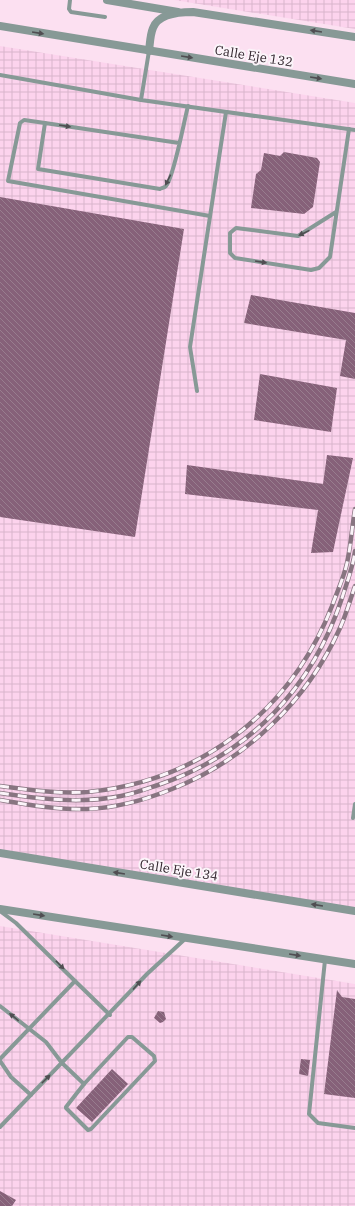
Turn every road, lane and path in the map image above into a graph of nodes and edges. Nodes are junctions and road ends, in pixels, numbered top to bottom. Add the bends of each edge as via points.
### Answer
1 (70, 0) edge
2 (107, 0) edge
3 (179, 12) junction
4 (105, 17) dead end
5 (0, 26) edge
6 (355, 37) edge
7 (149, 51) junction
8 (0, 75) edge
9 (355, 84) edge
10 (141, 100) junction
11 (188, 106) junction
12 (226, 112) junction
13 (45, 123) junction
14 (349, 129) junction
15 (355, 130) edge
16 (179, 143) junction
17 (336, 212) junction
18 (210, 216) junction
19 (197, 391) dead end
20 (355, 804) edge
21 (352, 818) dead end
22 (0, 854) edge
23 (0, 910) edge
24 (355, 911) edge
25 (185, 938) junction
26 (324, 960) junction
27 (355, 964) edge
28 (75, 981) junction
29 (0, 1006) edge
30 (110, 1014) junction
31 (29, 1030) junction
32 (0, 1060) edge
33 (62, 1063) junction
34 (84, 1084) junction
35 (31, 1095) junction
36 (0, 1127) edge
37 (355, 1128) edge

1 - 4 lane via 71,12
2 - 3 street
6 -> 3 street
3 - 7 street via 163,17 153,26
5 -> 7 street, Calle Eje 132
7 -> 9 street, Calle Eje 132
7 - 10 lane
8 - 10 lane
10 - 11 lane
11 - 12 lane
11 - 16 lane
12 - 14 lane
12 - 18 lane
13 -> 16 lane
16 -> 13 lane via 170,179 166,186 160,189 38,169
13 - 18 lane via 24,120 20,123 8,181
14 - 15 lane
14 - 17 lane
17 -> 17 lane via 298,236 236,228 230,233 232,255 235,258 311,270 319,268 330,257
18 - 19 lane via 190,347
20 - 21 lane
24 -> 22 street, Calle Eje 134
23 -> 25 street
23 -> 28 lane
25 -> 26 street
30 -> 25 lane
26 - 27 street
26 - 37 lane via 309,1114 318,1123
28 - 30 lane
28 - 31 lane
31 -> 29 lane
30 - 33 lane
31 - 32 lane
31 - 33 lane via 46,1042
32 - 35 lane via 11,1077
33 - 34 lane
35 -> 33 lane
34 - 34 lane via 128,1037 155,1059 97,1124 88,1130 66,1108
35 - 36 lane

